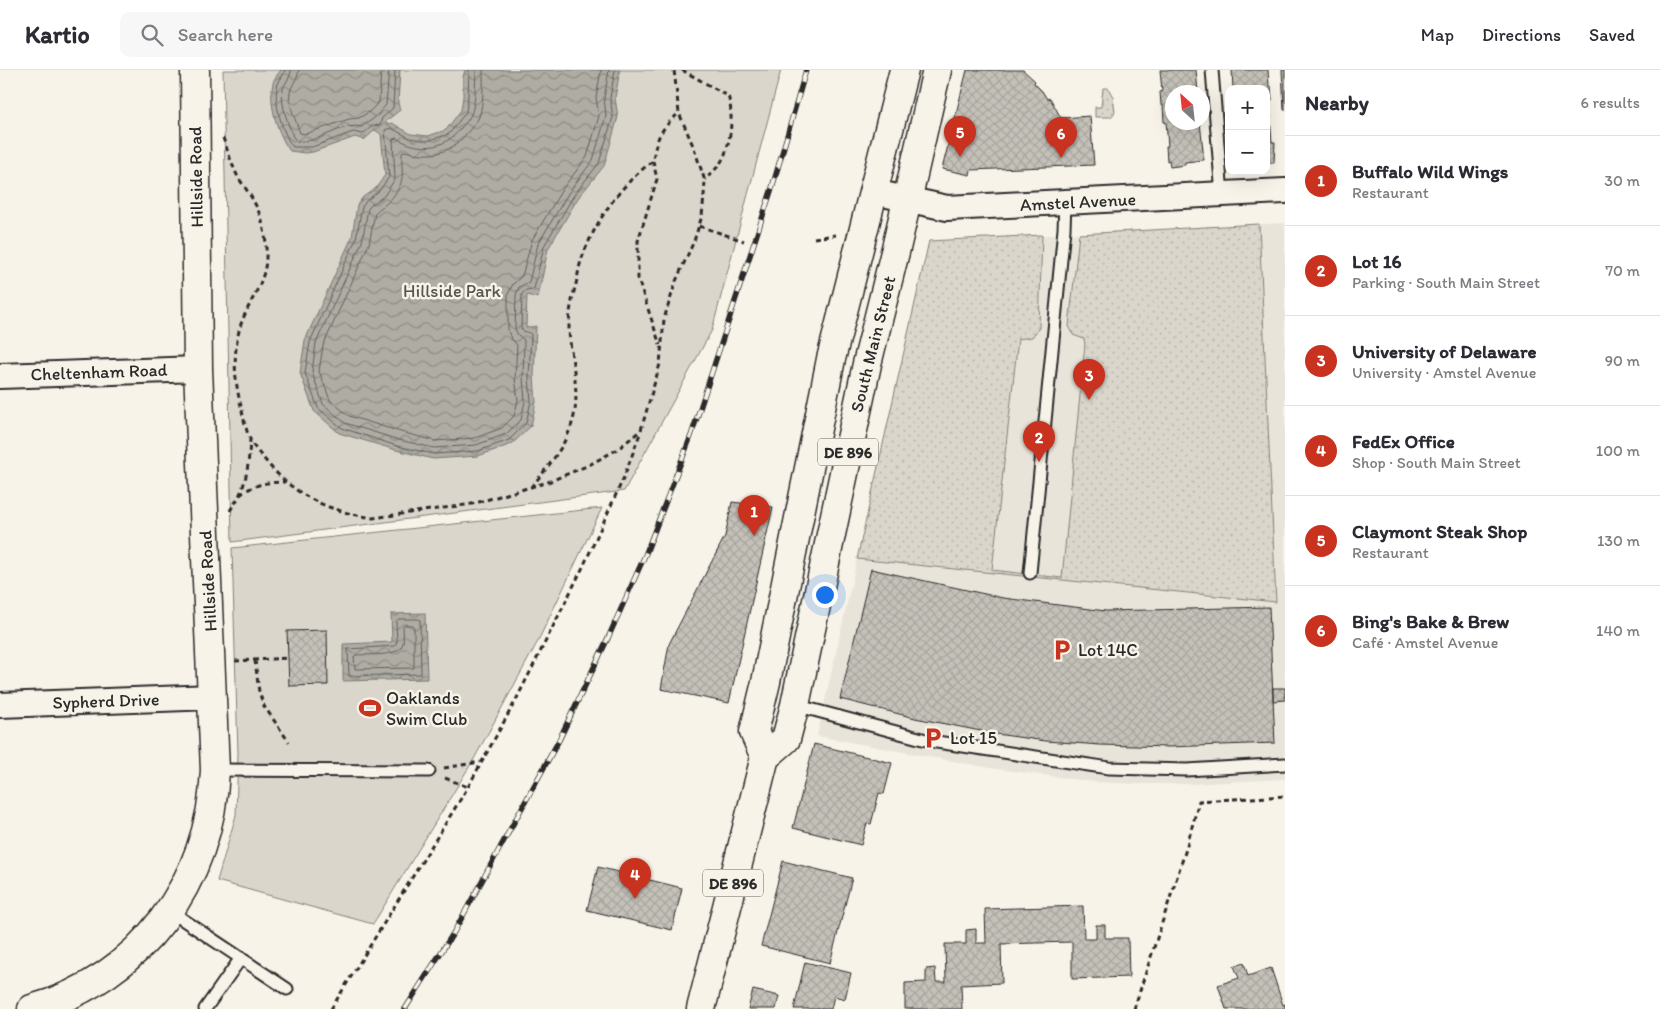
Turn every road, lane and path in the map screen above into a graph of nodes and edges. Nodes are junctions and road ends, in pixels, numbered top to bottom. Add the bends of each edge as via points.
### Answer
1 (195, 70) edge
2 (674, 70) edge
3 (682, 70) edge
4 (904, 70) edge
5 (937, 70) edge
6 (1212, 70) edge
7 (680, 113) junction
8 (222, 136) dead end
9 (653, 161) junction
10 (705, 181) junction
11 (1285, 191) edge
12 (874, 192) junction
13 (1222, 194) junction
14 (907, 200) junction
15 (1065, 202) junction
16 (699, 226) junction
17 (837, 235) dead end
18 (814, 238) dead end
19 (744, 241) dead end
20 (661, 348) junction
21 (198, 369) junction
22 (0, 376) edge
23 (641, 430) junction
24 (250, 439) junction
25 (285, 482) junction
26 (531, 487) junction
27 (240, 496) junction
28 (230, 513) dead end
29 (1030, 573) dead end
30 (288, 658) dead end
31 (255, 660) junction
32 (230, 662) dead end
33 (212, 697) junction
34 (0, 705) edge
35 (794, 705) junction
36 (289, 742) dead end
37 (765, 757) junction
38 (481, 762) junction
39 (1285, 764) edge
40 (215, 770) junction
41 (429, 770) junction
42 (468, 787) junction
43 (1285, 796) edge
44 (170, 911) junction
45 (241, 958) junction
46 (287, 989) dead end
47 (32, 1009) edge
48 (205, 1009) edge
49 (331, 1009) edge
50 (701, 1009) edge
51 (1134, 1009) edge

1 - 21 main road, Hillside Road
2 - 7 path
3 - 10 path via 728,96 732,105 729,138 722,161
4 - 12 main road, South Main Street / DE 896
5 - 14 main road, South Main Street / DE 896
6 - 13 lane
7 - 9 path via 660,132
7 - 10 path
8 - 24 path via 237,174 261,215 266,239 262,279 241,323 236,348 237,391
9 - 20 path via 657,179 638,241 638,279
9 - 26 path via 618,194 600,219 582,258 571,302 569,327 576,394 574,416 566,439 551,464
10 - 16 path
11 - 13 street, Amstel Avenue
12 - 14 street, Amstel Avenue
12 - 37 main road, South Main Street / DE 896 via 831,359 754,732
13 - 15 street, Amstel Avenue
14 - 15 street, Amstel Avenue via 947,208
14 - 35 main road, South Main Street / DE 896 via 863,381
15 - 29 lane
16 - 19 path
16 - 20 path via 664,318
17 - 18 path
20 - 23 path via 660,364
21 - 22 street, Cheltenham Road
21 - 33 main road, Hillside Road
23 - 26 path via 589,465
23 - 38 path via 624,477 583,567
24 - 25 path
24 - 27 path via 248,466
25 - 26 path via 323,505 373,518 472,504
25 - 27 path via 260,484
27 - 28 path
30 - 31 path
31 - 32 path
31 - 36 path via 264,706
33 - 34 street, Sypherd Drive
33 - 40 main road, Hillside Road
35 - 37 main road, South Main Street / DE 896 via 786,739
35 - 39 lane via 930,742 1109,768 1187,770
37 - 50 main road, DE 896
38 - 41 path
38 - 42 path
40 - 41 lane
40 - 44 main road, Hillside Road via 213,801 205,834 183,891
41 - 42 path
42 - 49 path
43 - 51 path via 1199,801
44 - 45 lane
44 - 47 main road, Hillside Road via 146,940 107,973 81,990
45 - 46 lane
45 - 48 lane

